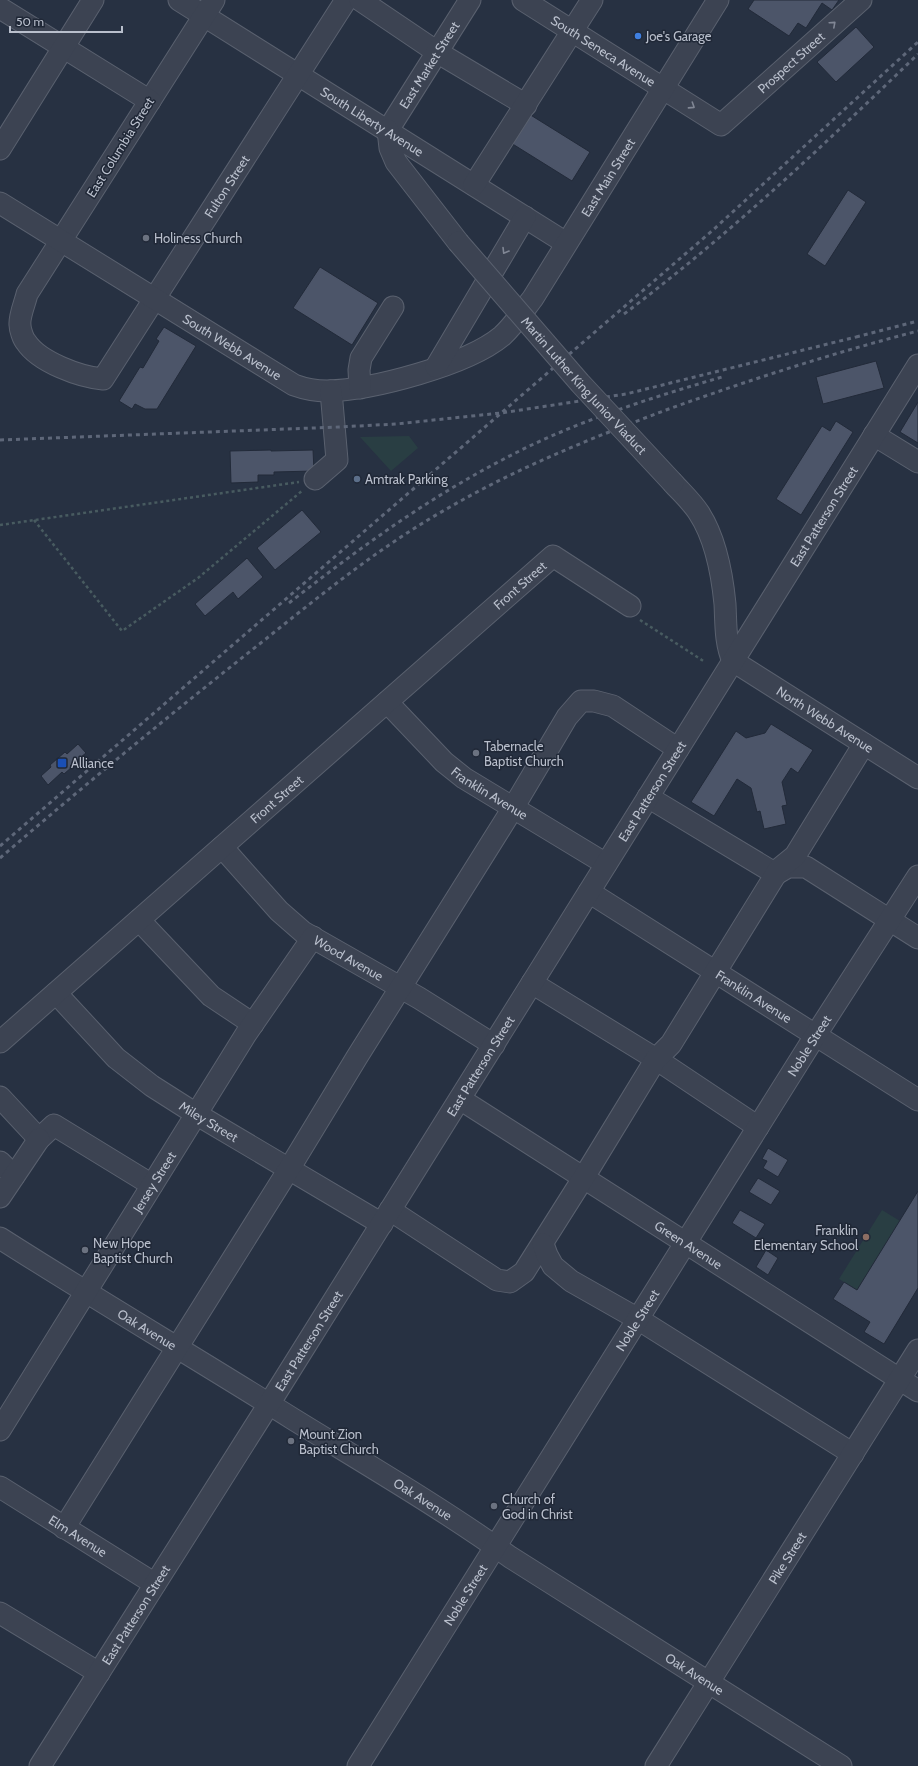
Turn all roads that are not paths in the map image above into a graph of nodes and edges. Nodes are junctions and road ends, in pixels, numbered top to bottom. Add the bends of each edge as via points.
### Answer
1 (93, 0) edge
2 (179, 0) edge
3 (346, 0) edge
4 (360, 0) edge
5 (470, 0) edge
6 (523, 0) edge
7 (592, 0) edge
8 (718, 0) edge
9 (861, 0) edge
10 (0, 8) edge
11 (209, 8) edge
12 (573, 31) junction
13 (63, 47) junction
14 (437, 52) junction
15 (297, 74) junction
16 (663, 88) junction
17 (150, 101) junction
18 (526, 105) junction
19 (721, 125) joint
20 (388, 130) junction
21 (0, 149) edge
22 (474, 185) junction
23 (0, 203) edge
24 (525, 218) junction
25 (61, 241) junction
26 (566, 243) junction
27 (155, 299) junction
28 (392, 307) dead end
29 (487, 346) joint
30 (918, 365) edge
31 (436, 367) junction
32 (103, 379) joint
33 (360, 388) junction
34 (331, 391) junction
35 (874, 435) junction
36 (918, 462) edge
37 (315, 479) road end
38 (630, 606) road end
39 (733, 661) junction
40 (387, 702) junction
41 (864, 744) junction
42 (678, 749) junction
43 (918, 778) edge
44 (648, 797) junction
45 (513, 808) junction
46 (222, 847) junction
47 (606, 864) junction
48 (781, 869) junction
49 (918, 876) edge
50 (589, 892) junction
51 (139, 920) junction
52 (890, 920) junction
53 (313, 937) junction
54 (918, 938) edge
55 (714, 972) junction
56 (532, 983) junction
57 (400, 987) junction
58 (56, 993) junction
59 (253, 1024) junction
60 (815, 1036) junction
61 (0, 1042) edge
62 (494, 1045) junction
63 (656, 1059) junction
64 (0, 1097) edge
65 (460, 1098) junction
66 (918, 1100) edge
67 (196, 1114) junction
68 (758, 1127) junction
69 (39, 1139) junction
70 (7, 1169) edge
71 (289, 1169) junction
72 (584, 1178) junction
73 (152, 1185) junction
74 (0, 1197) edge
75 (386, 1217) junction
76 (0, 1238) edge
77 (686, 1242) junction
78 (543, 1244) junction
79 (86, 1293) junction
80 (638, 1319) junction
81 (176, 1347) junction
82 (918, 1350) edge
83 (900, 1379) junction
84 (918, 1391) edge
85 (269, 1404) junction
86 (0, 1430) edge
87 (853, 1454) junction
88 (0, 1488) edge
89 (64, 1528) junction
90 (496, 1547) junction
91 (155, 1584) junction
92 (0, 1613) edge
93 (99, 1673) junction
94 (709, 1683) junction
95 (40, 1766) edge
96 (358, 1766) edge
97 (656, 1766) edge
98 (841, 1766) edge

1 - 13 street
2 - 11 street, South Liberty Avenue
3 - 15 street, Fulton Street
4 - 14 street
5 - 14 street, East Market Street
6 - 12 street, South Seneca Avenue
7 - 12 street
8 - 16 street, East Main Street
19 -> 9 street, Prospect Street
10 - 13 street
11 - 15 street, South Liberty Avenue
11 - 17 street, East Columbia Street
12 - 16 street, South Seneca Avenue
12 - 18 street
13 - 17 street
13 - 21 street
14 - 18 street
14 - 20 street, East Market Street
15 - 20 street, South Liberty Avenue
15 - 27 street, Fulton Street
16 -> 19 street, South Seneca Avenue
16 - 26 street, East Main Street
17 - 25 street, East Columbia Street
18 - 22 street
20 - 22 street, South Liberty Avenue
20 - 39 street, Martin Luther King Junior Viaduct, bridge via 390,148 396,162 458,242 580,383 699,513 716,554 724,597 728,650
22 - 24 street, South Liberty Avenue
23 - 25 street, South Webb Avenue
24 - 26 street, South Liberty Avenue
24 -> 31 street
25 - 27 street, South Webb Avenue
25 - 32 street, East Columbia Street via 27,294 20,324 25,342 41,356 72,373
26 - 29 street, East Main Street via 516,321 502,336
27 - 32 street, Fulton Street
27 - 34 street, South Webb Avenue via 284,380 315,391
28 - 33 street via 361,358 358,370
29 - 31 street, South Webb Avenue
30 - 35 street, East Patterson Street
31 - 33 street, South Webb Avenue via 393,381
33 - 34 street, South Webb Avenue
34 - 37 street via 337,460
35 - 36 street
35 - 39 street, East Patterson Street
38 - 40 street, Front Street via 553,556
39 - 41 street, North Webb Avenue
39 - 42 street, East Patterson Street
40 - 45 street, Franklin Avenue via 444,762 464,778
40 - 46 street, Front Street
41 - 43 street, North Webb Avenue
41 - 48 street, Miley Street via 795,856
42 - 44 street, East Patterson Street
42 - 45 street via 613,706 581,701 567,717
44 - 47 street, East Patterson Street
44 - 48 street
45 - 47 street, Franklin Avenue
45 - 57 street
46 - 51 street, Front Street
46 - 53 street, Wood Avenue via 290,922
47 - 50 street, East Patterson Street
48 - 52 street via 806,867
48 - 55 street, Miley Street
49 - 52 street, Noble Street
50 - 55 street, Franklin Avenue
50 - 56 street, East Patterson Street
51 - 58 street, Front Street
51 - 59 street via 211,996
52 - 54 street
52 - 60 street, Noble Street
53 - 57 street, Wood Avenue
53 - 59 street, Jersey Street
55 - 60 street, Franklin Avenue
55 - 63 street, Miley Street via 671,1044
56 - 62 street, East Patterson Street
56 - 63 street
57 - 62 street, Wood Avenue
57 - 71 street
58 - 61 street, Front Street
58 - 67 street, Miley Street via 133,1073
59 - 67 street, Jersey Street
60 - 66 street, Franklin Avenue
60 - 68 street, Noble Street
62 - 65 street, East Patterson Street
63 - 68 street
63 - 72 street, Miley Street
64 - 69 street
65 - 72 street, Green Avenue
65 - 75 street, East Patterson Street
67 - 71 street, Miley Street
67 - 73 street, Jersey Street
68 - 77 street, Noble Street
69 - 70 street
69 - 73 street via 54,1125
70 - 74 street
71 - 75 street, Miley Street
71 - 81 street
72 - 77 street, Green Avenue
72 - 78 street, Miley Street
73 - 79 street, Jersey Street
75 - 78 street, Miley Street via 497,1280 510,1282 524,1272
75 - 85 street, East Patterson Street
76 - 79 street, Oak Avenue
77 - 80 street, Noble Street
77 - 83 street, Green Avenue
78 - 80 street via 553,1266 571,1281
79 - 81 street, Oak Avenue
79 - 86 street, Jersey Street
80 - 87 street
80 - 90 street, Noble Street
81 - 85 street, Oak Avenue
81 - 89 street
82 - 83 street, Pike Street
83 - 84 street, Green Avenue
83 - 87 street, Pike Street
85 - 90 street, Oak Avenue via 454,1518
85 - 91 street, East Patterson Street
87 - 94 street, Pike Street
88 - 89 street, Elm Avenue
89 - 91 street, Elm Avenue
90 - 94 street, Oak Avenue
90 - 96 street, Noble Street
91 - 93 street, East Patterson Street
92 - 93 street
93 - 95 street, East Patterson Street
94 - 97 street, Pike Street
94 - 98 street, Oak Avenue

